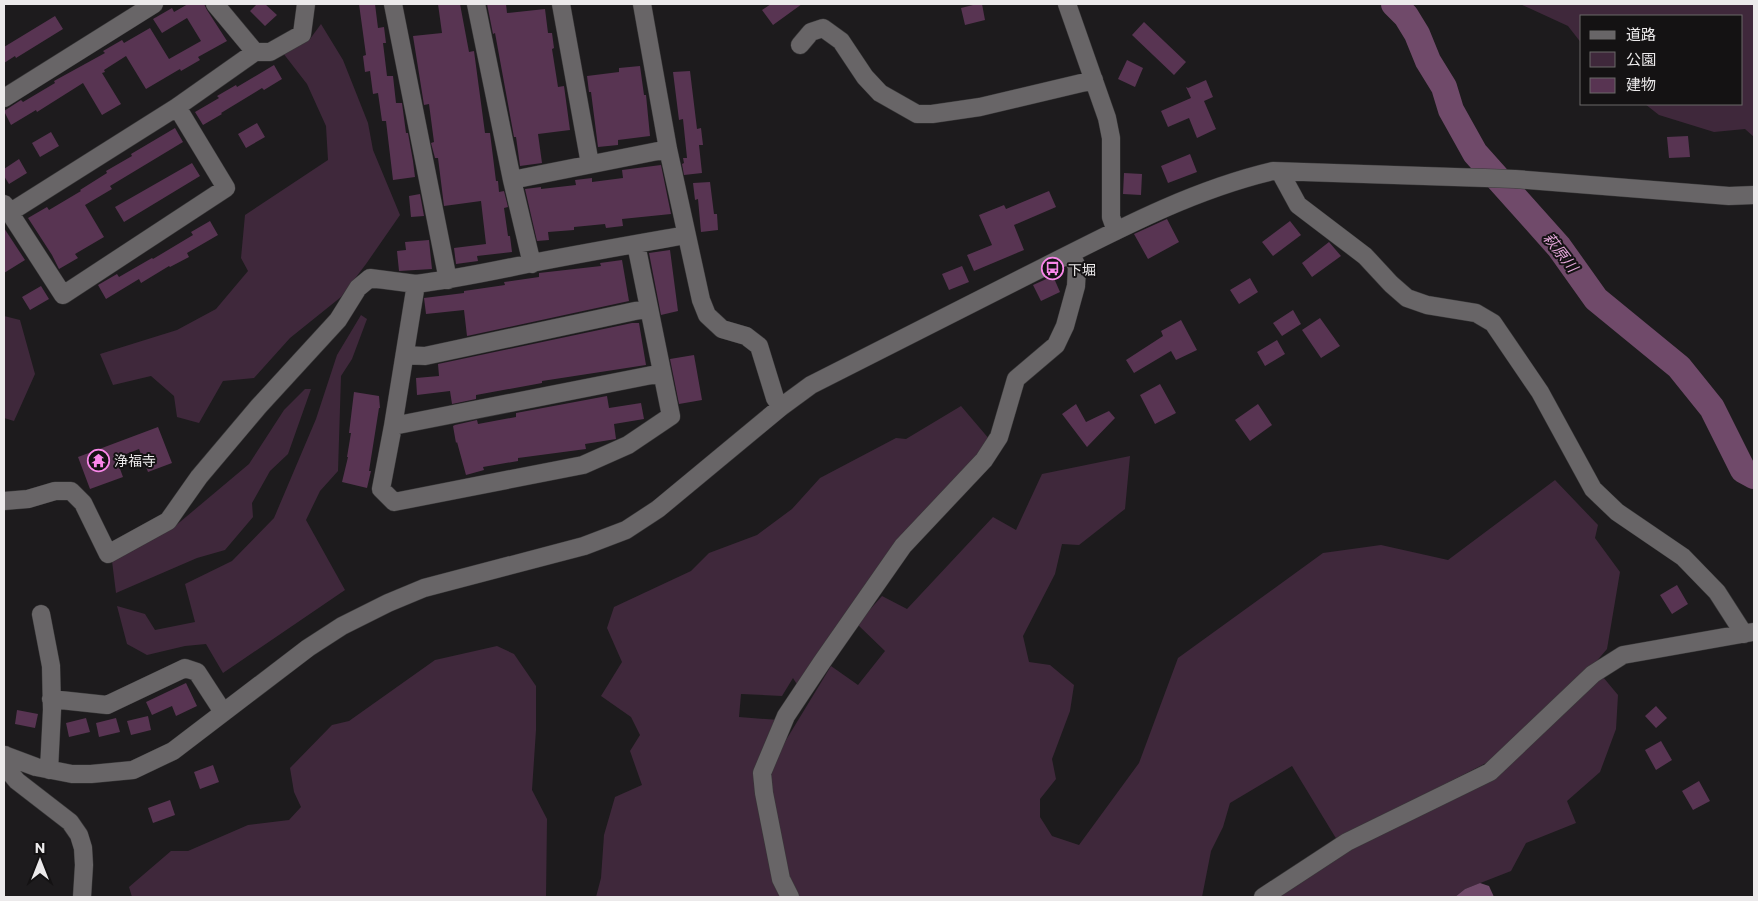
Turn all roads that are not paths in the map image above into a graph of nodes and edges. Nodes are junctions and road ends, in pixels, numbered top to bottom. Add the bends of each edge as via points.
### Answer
1 (154, 4) edge
2 (215, 4) edge
3 (306, 4) edge
4 (393, 4) edge
5 (476, 4) edge
6 (562, 4) edge
7 (642, 4) edge
8 (1067, 4) edge
9 (800, 45) dead end
10 (255, 52) junction
11 (1094, 80) junction
12 (4, 98) edge
13 (177, 106) junction
14 (668, 149) junction
15 (590, 164) junction
16 (1280, 172) junction
17 (512, 180) junction
18 (1754, 195) edge
19 (6, 209) edge
20 (1116, 231) junction
21 (686, 235) junction
22 (636, 244) junction
23 (1071, 254) junction
24 (532, 264) junction
25 (448, 280) junction
26 (416, 284) junction
27 (649, 308) junction
28 (405, 355) junction
29 (662, 373) junction
30 (781, 406) junction
31 (393, 426) junction
32 (4, 501) edge
33 (41, 614) dead end
34 (1749, 633) edge
35 (51, 699) junction
36 (223, 712) junction
37 (4, 755) edge
38 (49, 770) junction
39 (82, 897) edge
40 (790, 897) edge
41 (1263, 897) edge

1 - 12 street
2 - 10 street
3 - 10 street via 302,34 270,52
4 - 25 street
5 - 17 street
6 - 15 street
7 - 14 street
8 - 11 street
9 - 11 street via 811,32 822,28 842,41 864,77 880,93 917,114 980,106
10 - 13 street
11 - 20 street via 1111,138 1111,217
13 - 19 street
13 - 19 street via 226,188 63,295
14 - 15 street
14 - 21 street
15 - 17 street
16 - 18 street via 1515,179 1729,196
16 - 20 street via 1273,171 1202,192
16 - 34 street via 1298,205 1365,256 1407,298 1427,305 1476,313 1493,323 1540,392 1593,488 1617,512 1683,557 1717,592
17 - 24 street
20 - 23 street
21 - 22 street
21 - 30 street via 707,315 722,329 746,336 759,346 775,398
22 - 24 street
22 - 27 street
23 - 30 street via 811,385
23 - 40 street via 1077,267 1076,286 1056,346 1016,379 999,437 984,460 903,546 786,716 762,773 781,879
24 - 25 street
25 - 26 street
26 - 28 street
26 - 32 street via 370,278 358,288 338,320 253,413 199,477 168,521 108,554 83,503 72,491 55,491 28,500
27 - 28 street via 425,356
27 - 29 street
28 - 31 street
29 - 31 street
29 - 31 street via 671,416 628,444 583,465 394,502 381,489
30 - 36 street via 658,509 626,530 584,546 424,588 388,602 315,644
33 - 35 street via 51,666
34 - 41 street via 1623,655 1593,674 1490,772 1347,842
35 - 36 street via 107,705 186,668 197,672
35 - 38 street
36 - 38 street via 173,750 133,770 72,774
37 - 38 street
37 - 39 street via 6,768 17,781 70,822 79,835 84,866

